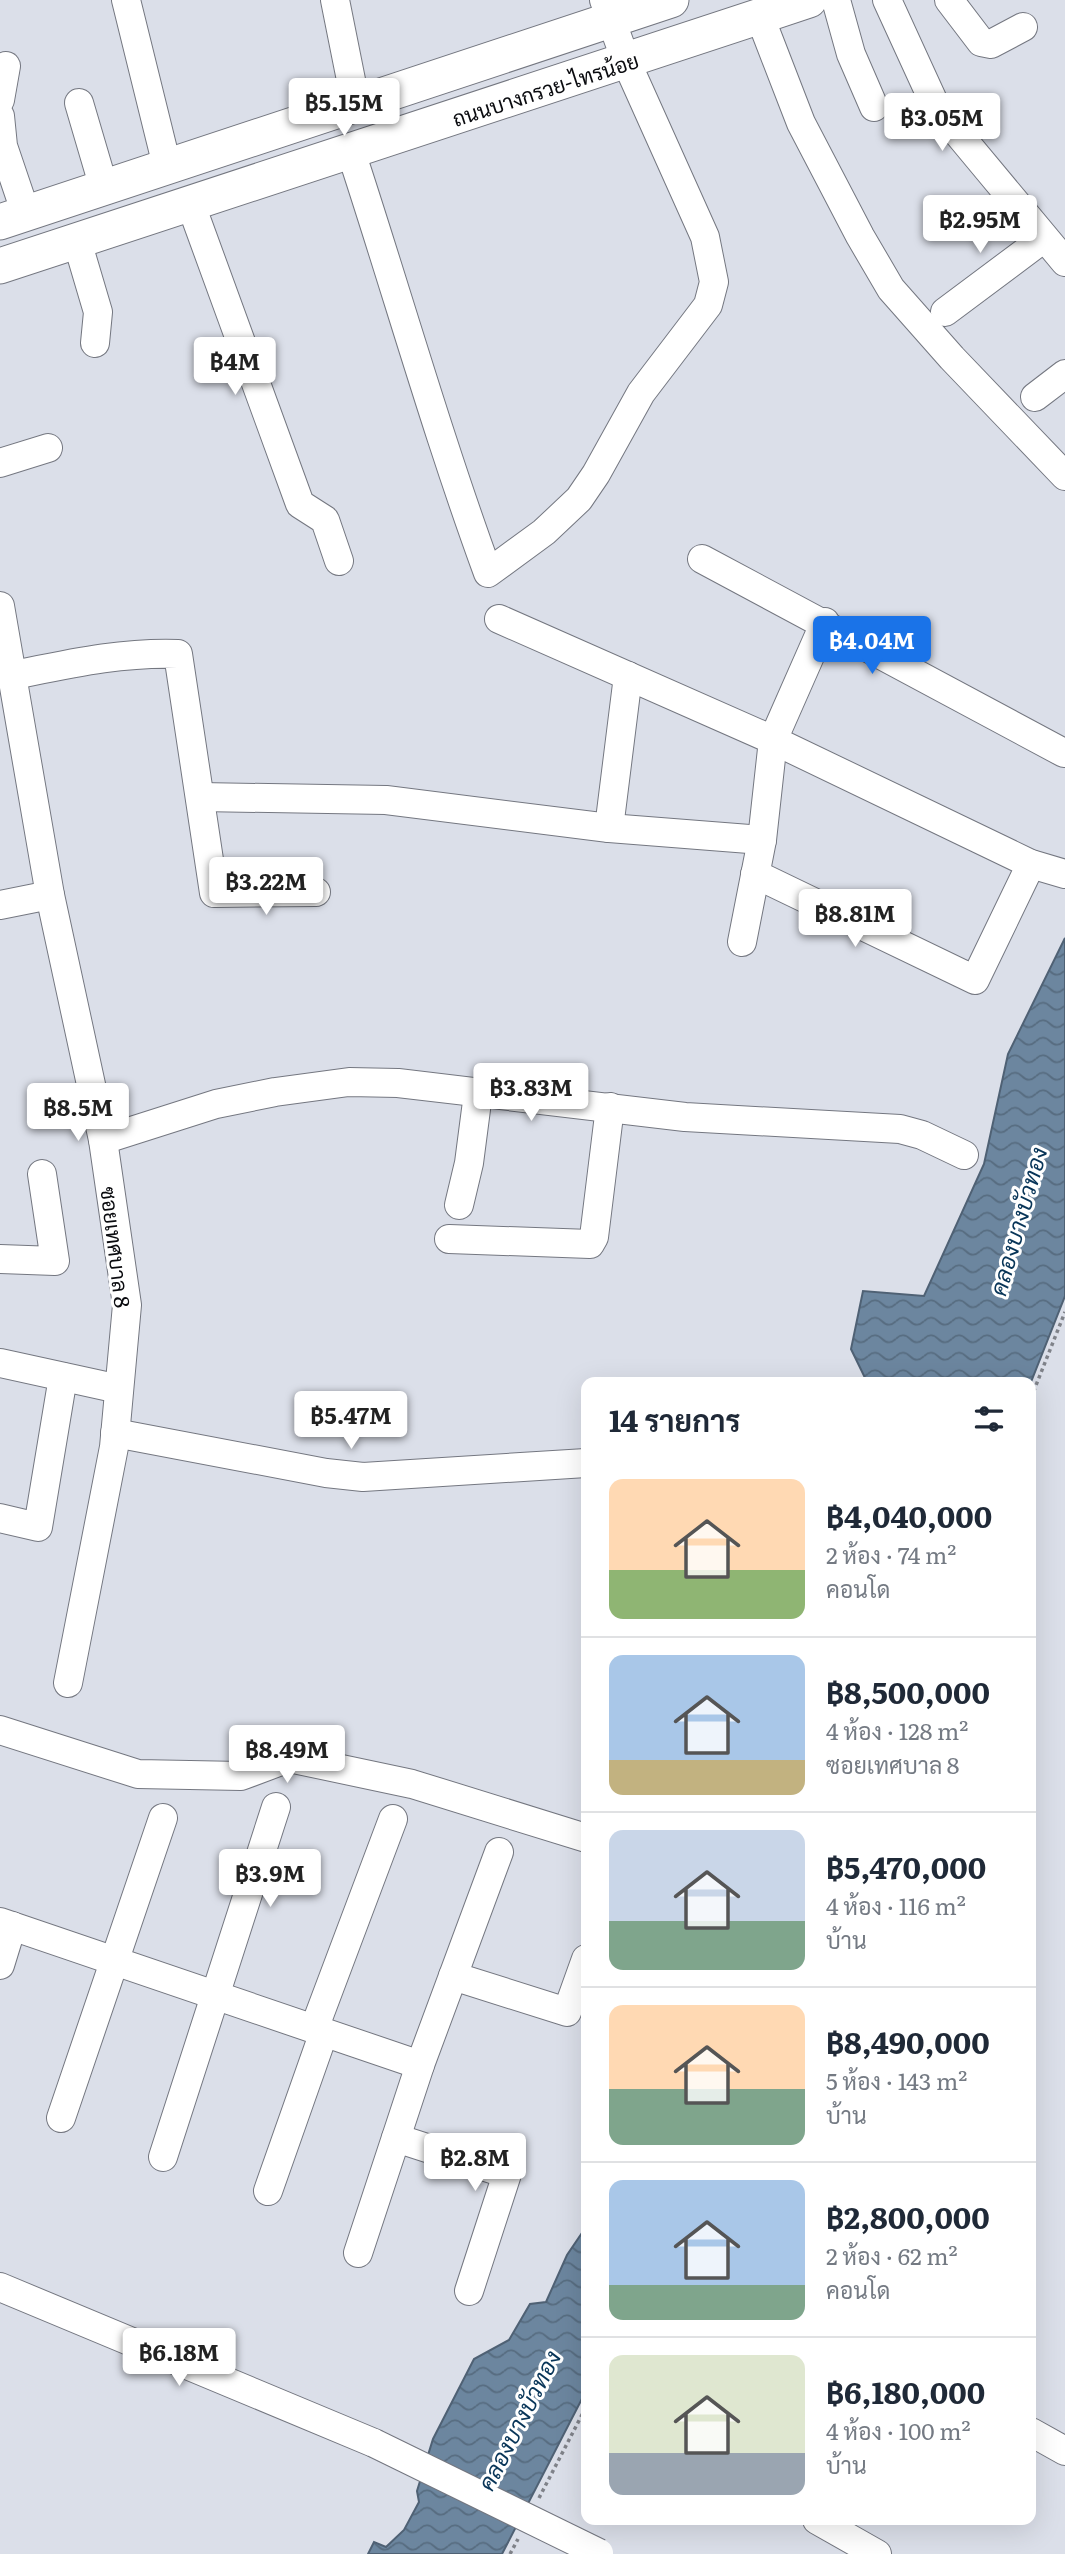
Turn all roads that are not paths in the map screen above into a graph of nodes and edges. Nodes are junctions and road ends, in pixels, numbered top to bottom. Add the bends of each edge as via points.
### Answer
1 (126, 0) edge
2 (335, 0) edge
3 (671, 0) edge
4 (809, 0) edge
5 (836, 0) edge
6 (887, 0) edge
7 (949, 0) edge
8 (608, 10) edge
9 (760, 17) junction
10 (1023, 27) dead end
11 (626, 61) junction
12 (6, 66) dead end
13 (0, 100) edge
14 (79, 103) dead end
15 (356, 105) junction
16 (874, 107) dead end
17 (0, 116) edge
18 (351, 152) junction
19 (167, 166) junction
20 (104, 188) junction
21 (191, 205) junction
22 (13, 218) edge
23 (1044, 238) junction
24 (77, 241) junction
25 (1065, 262) edge
26 (0, 266) edge
27 (944, 312) dead end
28 (95, 342) dead end
29 (1065, 374) edge
30 (1035, 397) dead end
31 (48, 448) dead end
32 (0, 463) edge
33 (1065, 476) edge
34 (702, 559) dead end
35 (339, 561) dead end
36 (0, 606) edge
37 (499, 619) dead end
38 (825, 622) junction
39 (14, 675) junction
40 (628, 676) junction
41 (12, 736) edge
42 (774, 740) junction
43 (1064, 753) edge
44 (200, 797) junction
45 (610, 828) junction
46 (762, 840) junction
47 (1031, 864) junction
48 (755, 874) junction
49 (1065, 874) edge
50 (316, 892) dead end
51 (50, 895) junction
52 (0, 905) edge
53 (742, 942) dead end
54 (478, 1094) junction
55 (610, 1107) junction
56 (103, 1140) junction
57 (964, 1155) dead end
58 (42, 1174) dead end
59 (459, 1205) dead end
60 (449, 1239) dead end
61 (0, 1259) edge
62 (0, 1363) edge
63 (63, 1377) junction
64 (119, 1389) junction
65 (115, 1433) junction
66 (581, 1463) edge
67 (0, 1518) edge
68 (68, 1684) dead end
69 (0, 1730) edge
70 (276, 1807) dead end
71 (163, 1818) dead end
72 (393, 1819) dead end
73 (581, 1836) edge
74 (499, 1852) dead end
75 (6, 1924) edge
76 (113, 1960) junction
77 (0, 1965) edge
78 (581, 1973) edge
79 (453, 1976) junction
80 (217, 1996) junction
81 (319, 2031) junction
82 (420, 2065) junction
83 (61, 2118) dead end
84 (396, 2138) junction
85 (163, 2157) dead end
86 (268, 2191) dead end
87 (358, 2253) dead end
88 (0, 2287) edge
89 (469, 2291) dead end
90 (1036, 2435) edge
91 (1065, 2451) edge
92 (826, 2525) edge
93 (600, 2554) edge
94 (877, 2554) edge

1 - 19 street
2 - 15 street
3 - 8 main road, ถนนบางกรวย-ไทรน้อย
4 - 9 main road, ถนนบางกรวย-ไทรน้อย
5 - 16 street via 851,54
6 - 23 street via 936,107
7 - 10 street via 981,42 991,44
8 - 11 street
8 - 15 main road, ถนนบางกรวย-ไทรน้อย
9 - 11 main road, ถนนบางกรวย-ไทรน้อย
9 - 33 street via 801,123 891,289
11 - 18 main road, ถนนบางกรวย-ไทรน้อย
11 - 18 street via 705,237 714,282 708,305 641,393 579,499 544,532 488,573 447,462
12 - 13 street
14 - 20 street
15 - 19 main road, ถนนบางกรวย-ไทรน้อย
17 - 22 street
18 - 21 main road, ถนนบางกรวย-ไทรน้อย
19 - 20 main road, ถนนบางกรวย-ไทรน้อย
20 - 22 main road, ถนนบางกรวย-ไทรน้อย
21 - 24 main road, ถนนบางกรวย-ไทรน้อย
21 - 35 street via 300,504 325,520
23 - 25 street
23 - 27 street
24 - 26 main road, ถนนบางกรวย-ไทรน้อย
24 - 28 street via 99,312
29 - 30 street
31 - 32 street
34 - 38 street
36 - 39 street, ซอยเทศบาล 8
37 - 40 street
38 - 42 street
38 - 43 street
39 - 41 street, ซอยเทศบาล 8
39 - 44 street via 100,657 178,654
40 - 42 street
40 - 45 street
41 - 51 street, ซอยเทศบาล 8
42 - 46 street
42 - 47 street
44 - 45 street via 386,800
44 - 50 street via 215,892
45 - 46 street
46 - 48 street
47 - 48 street via 975,980
47 - 49 street
48 - 53 street
51 - 52 street
51 - 56 street, ซอยเทศบาล 8
54 - 55 street
54 - 56 street via 398,1083 349,1082 216,1104
54 - 59 street
55 - 57 street via 685,1117 900,1129
55 - 60 street via 590,1244
56 - 64 street, ซอยเทศบาล 8 via 127,1305
58 - 61 street via 55,1261
62 - 63 street
63 - 64 street
63 - 67 street via 38,1527
64 - 65 street, ซอยเทศบาล 8
65 - 66 street via 363,1477
65 - 68 street, ซอยเทศบาล 8
69 - 73 street via 138,1774 241,1776 289,1758 412,1784
70 - 80 street
71 - 76 street
72 - 81 street
74 - 79 street
75 - 76 street
75 - 77 street
76 - 80 street
76 - 83 street
78 - 79 street via 567,2012
79 - 82 street
80 - 81 street
80 - 85 street
81 - 82 street
81 - 86 street
82 - 84 street
84 - 87 street
84 - 89 street via 507,2174
88 - 93 street, bridge via 374,2442
90 - 91 street
92 - 94 street

